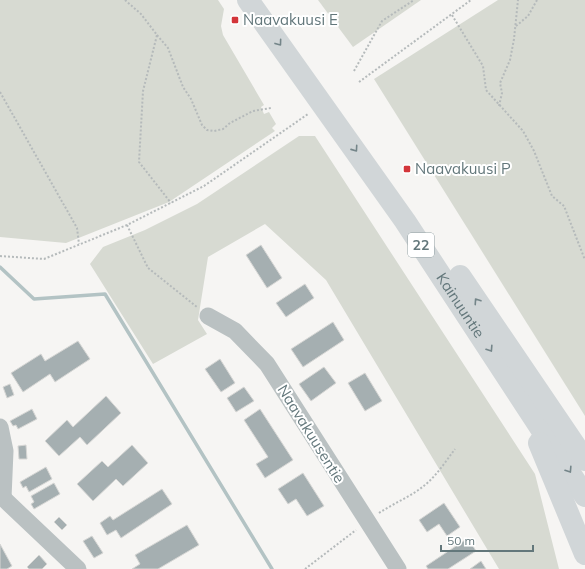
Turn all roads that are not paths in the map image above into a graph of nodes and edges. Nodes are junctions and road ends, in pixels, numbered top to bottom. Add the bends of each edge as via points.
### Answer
1 (248, 0) edge
2 (266, 0) edge
3 (208, 316) road end
4 (522, 384) junction
5 (0, 427) edge
6 (585, 438) edge
7 (585, 460) edge
8 (585, 496) edge
9 (2, 498) edge
10 (585, 554) edge
11 (78, 569) edge
12 (398, 569) edge

1 -> 4 highway, Kainuuntie / 22
4 -> 2 highway, Kainuuntie / 22 via 393,178
3 - 12 street, Naavakuusentie via 235,331 267,364
4 - 6 highway
4 - 7 highway, Kainuuntie / 22
4 -> 8 highway, Kainuuntie / 22
4 - 10 highway
5 - 9 street via 5,451
9 - 11 street

